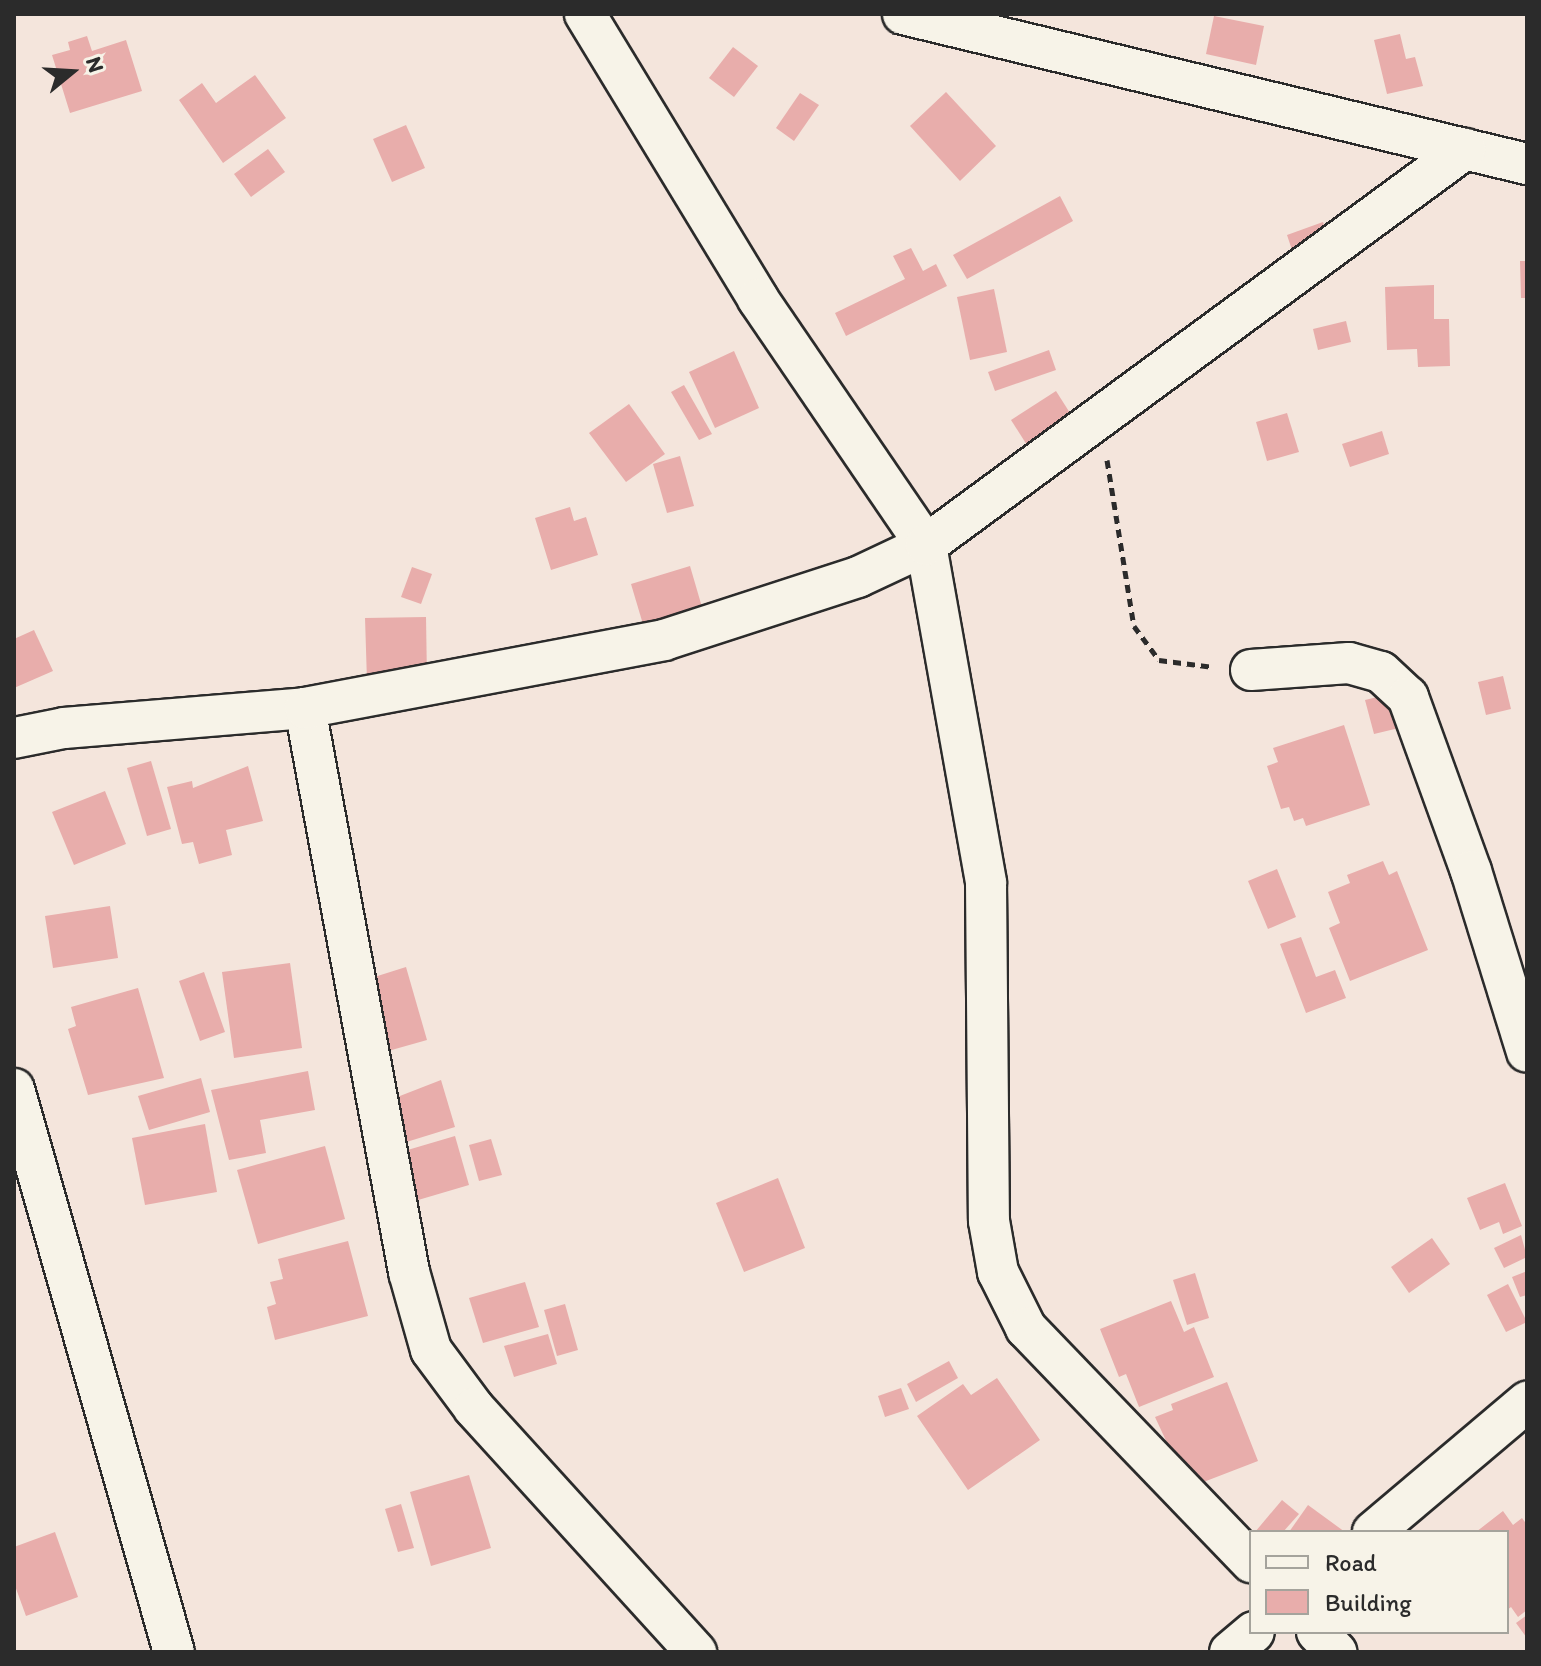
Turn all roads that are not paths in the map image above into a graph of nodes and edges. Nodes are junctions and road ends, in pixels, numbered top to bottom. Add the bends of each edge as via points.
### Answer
1 (585, 14) edge
2 (903, 14) edge
3 (1465, 149) junction
4 (1527, 164) edge
5 (926, 545) junction
6 (1251, 670) road end
7 (305, 708) junction
8 (14, 738) edge
9 (1527, 1052) edge
10 (14, 1089) edge
11 (1527, 1402) edge
12 (1375, 1530) edge
13 (1249, 1560) edge
14 (1252, 1634) edge
15 (1319, 1634) edge
16 (174, 1652) edge
17 (696, 1652) edge
18 (1230, 1652) edge
19 (1336, 1652) edge

1 - 5 street via 758,299
2 - 3 street
3 - 4 street
3 - 5 street
5 - 7 street via 858,577 664,640
5 - 13 street via 986,883 989,1221 998,1272 1026,1328
6 - 9 street via 1349,663 1381,672 1408,697 1471,871
7 - 8 street via 64,728
7 - 17 street via 409,1272 431,1350 474,1408
10 - 16 street
11 - 12 street
14 - 18 street
15 - 19 street

